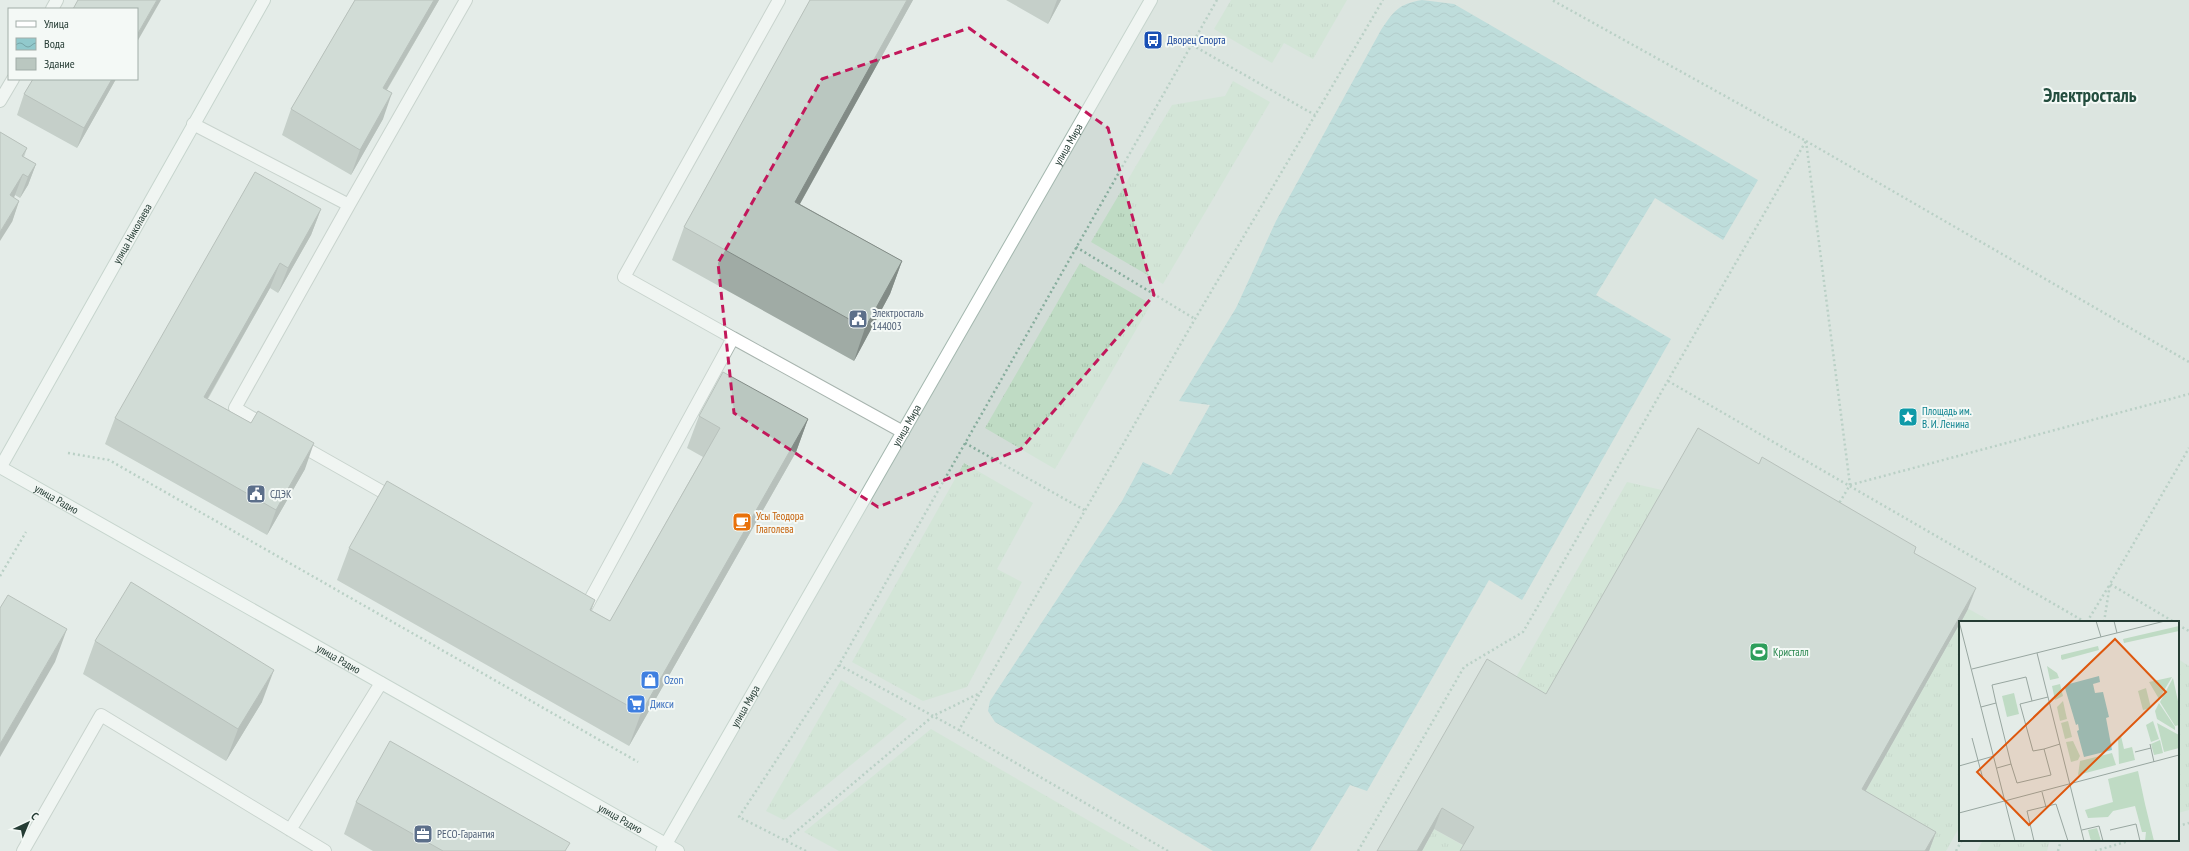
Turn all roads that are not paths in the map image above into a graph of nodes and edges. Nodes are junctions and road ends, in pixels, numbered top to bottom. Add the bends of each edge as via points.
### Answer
1 (264, 0) edge
2 (466, 0) edge
3 (779, 0) edge
4 (1151, 0) edge
5 (12, 80) edge
6 (0, 101) edge
7 (193, 124) junction
8 (349, 205) junction
9 (733, 338) junction
10 (276, 431) edge
11 (903, 432) junction
12 (290, 439) edge
13 (0, 467) edge
14 (407, 506) edge
15 (572, 601) edge
16 (381, 683) junction
17 (290, 830) junction
18 (664, 848) edge
19 (23, 851) edge
20 (325, 851) edge
21 (678, 851) edge

1 - 7 main road, улица Николаева
2 - 8 main road
3 - 9 main road via 624,277
4 - 11 main road, улица Мира
5 - 6 main road
7 - 8 main road
7 - 13 main road, улица Николаева
8 - 10 main road via 235,408
9 - 11 main road
9 - 15 main road via 585,609
11 - 18 main road, улица Мира
12 - 14 main road
13 - 16 main road, улица Радио
16 - 17 main road
16 - 18 main road, улица Радио
17 - 19 main road via 101,715
17 - 20 main road
18 - 21 main road, улица Радио

